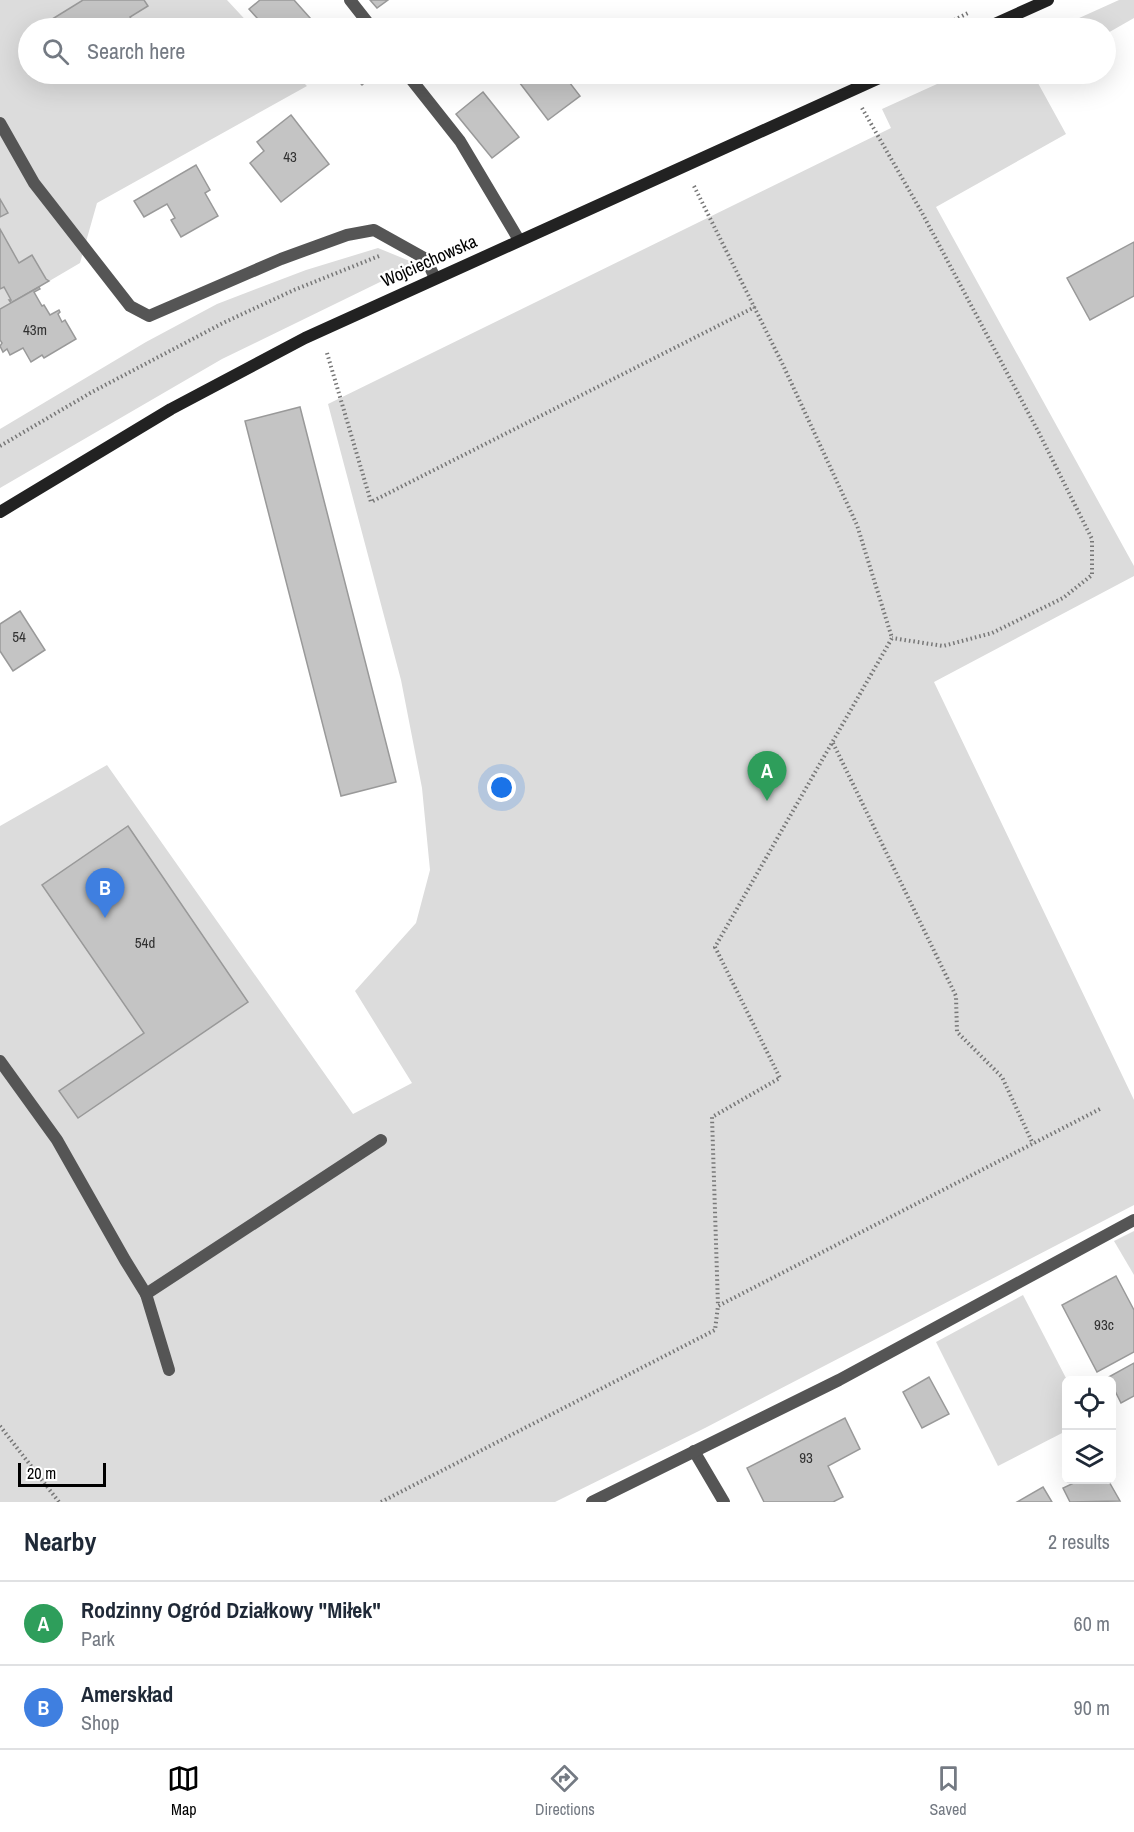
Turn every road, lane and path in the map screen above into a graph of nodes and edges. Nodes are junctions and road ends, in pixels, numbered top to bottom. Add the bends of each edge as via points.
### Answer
1 (350, 0) edge
2 (1048, 0) edge
3 (976, 9) dead end
4 (364, 18) edge
5 (958, 18) edge
6 (1008, 18) edge
7 (415, 84) edge
8 (866, 84) edge
9 (861, 107) dead end
10 (0, 123) edge
11 (694, 186) dead end
12 (519, 240) junction
13 (435, 278) junction
14 (755, 308) junction
15 (327, 352) dead end
16 (0, 512) edge
17 (892, 638) junction
18 (832, 743) junction
19 (0, 1061) edge
20 (1100, 1109) dead end
21 (381, 1140) dead end
22 (1033, 1144) junction
23 (1134, 1220) edge
24 (146, 1294) junction
25 (718, 1306) junction
26 (169, 1370) dead end
27 (0, 1426) edge
28 (694, 1450) junction
29 (59, 1502) edge
30 (381, 1502) edge
31 (592, 1502) edge
32 (724, 1502) edge

1 - 4 lane
2 - 6 street
3 - 5 path
7 - 12 lane via 460,141
8 - 12 street, Wojciechowska
9 - 17 path via 949,264 1092,539 1092,575 1063,598 992,633 943,646
10 - 13 lane via 47,201 130,306 149,316 281,259 347,235 374,230 426,258
11 - 14 path
12 - 13 street, Wojciechowska
13 - 16 street, Wojciechowska via 214,385
14 - 15 path via 370,502
14 - 17 path via 857,525
17 - 18 path
18 - 22 path via 956,996 957,1032 1002,1077
18 - 25 path via 716,947 780,1078 712,1117
19 - 24 lane via 57,1140
20 - 22 path
21 - 24 lane
22 - 25 path
23 - 28 lane via 838,1380
24 - 26 lane
25 - 30 path via 715,1330
27 - 29 path
28 - 31 lane
28 - 32 lane

